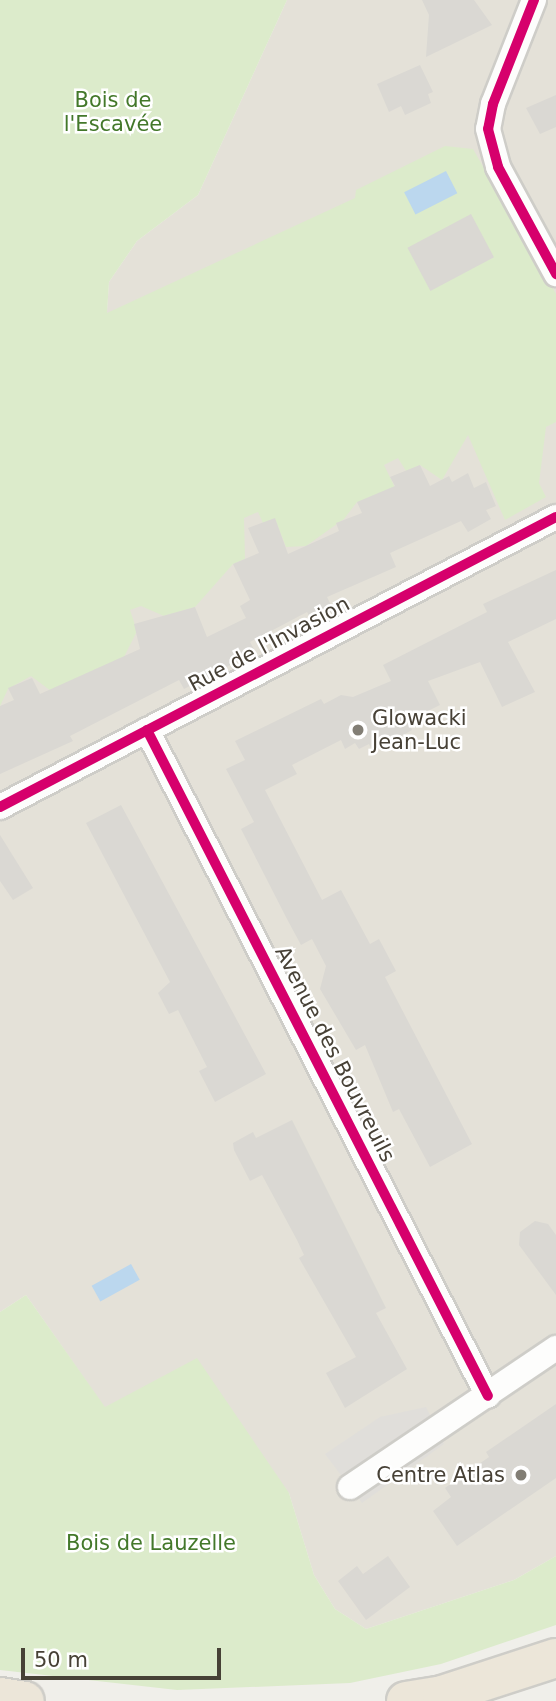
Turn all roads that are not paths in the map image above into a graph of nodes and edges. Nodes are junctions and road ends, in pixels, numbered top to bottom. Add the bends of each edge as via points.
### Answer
1 (534, 0) edge
2 (556, 274) edge
3 (556, 517) edge
4 (146, 730) junction
5 (0, 807) edge
6 (556, 1348) edge
7 (488, 1396) junction
8 (350, 1487) dead end
9 (556, 1658) edge
10 (0, 1696) edge
11 (25, 1701) edge
12 (406, 1701) edge

1 - 2 street via 493,104 488,129 498,167
3 - 4 street, Rue de l'Invasion
4 - 5 street, Rue de l'Invasion
4 - 7 street, Avenue des Bouvreuils
6 - 7 street
7 - 8 street
9 - 12 highway via 442,1695
10 - 11 highway

